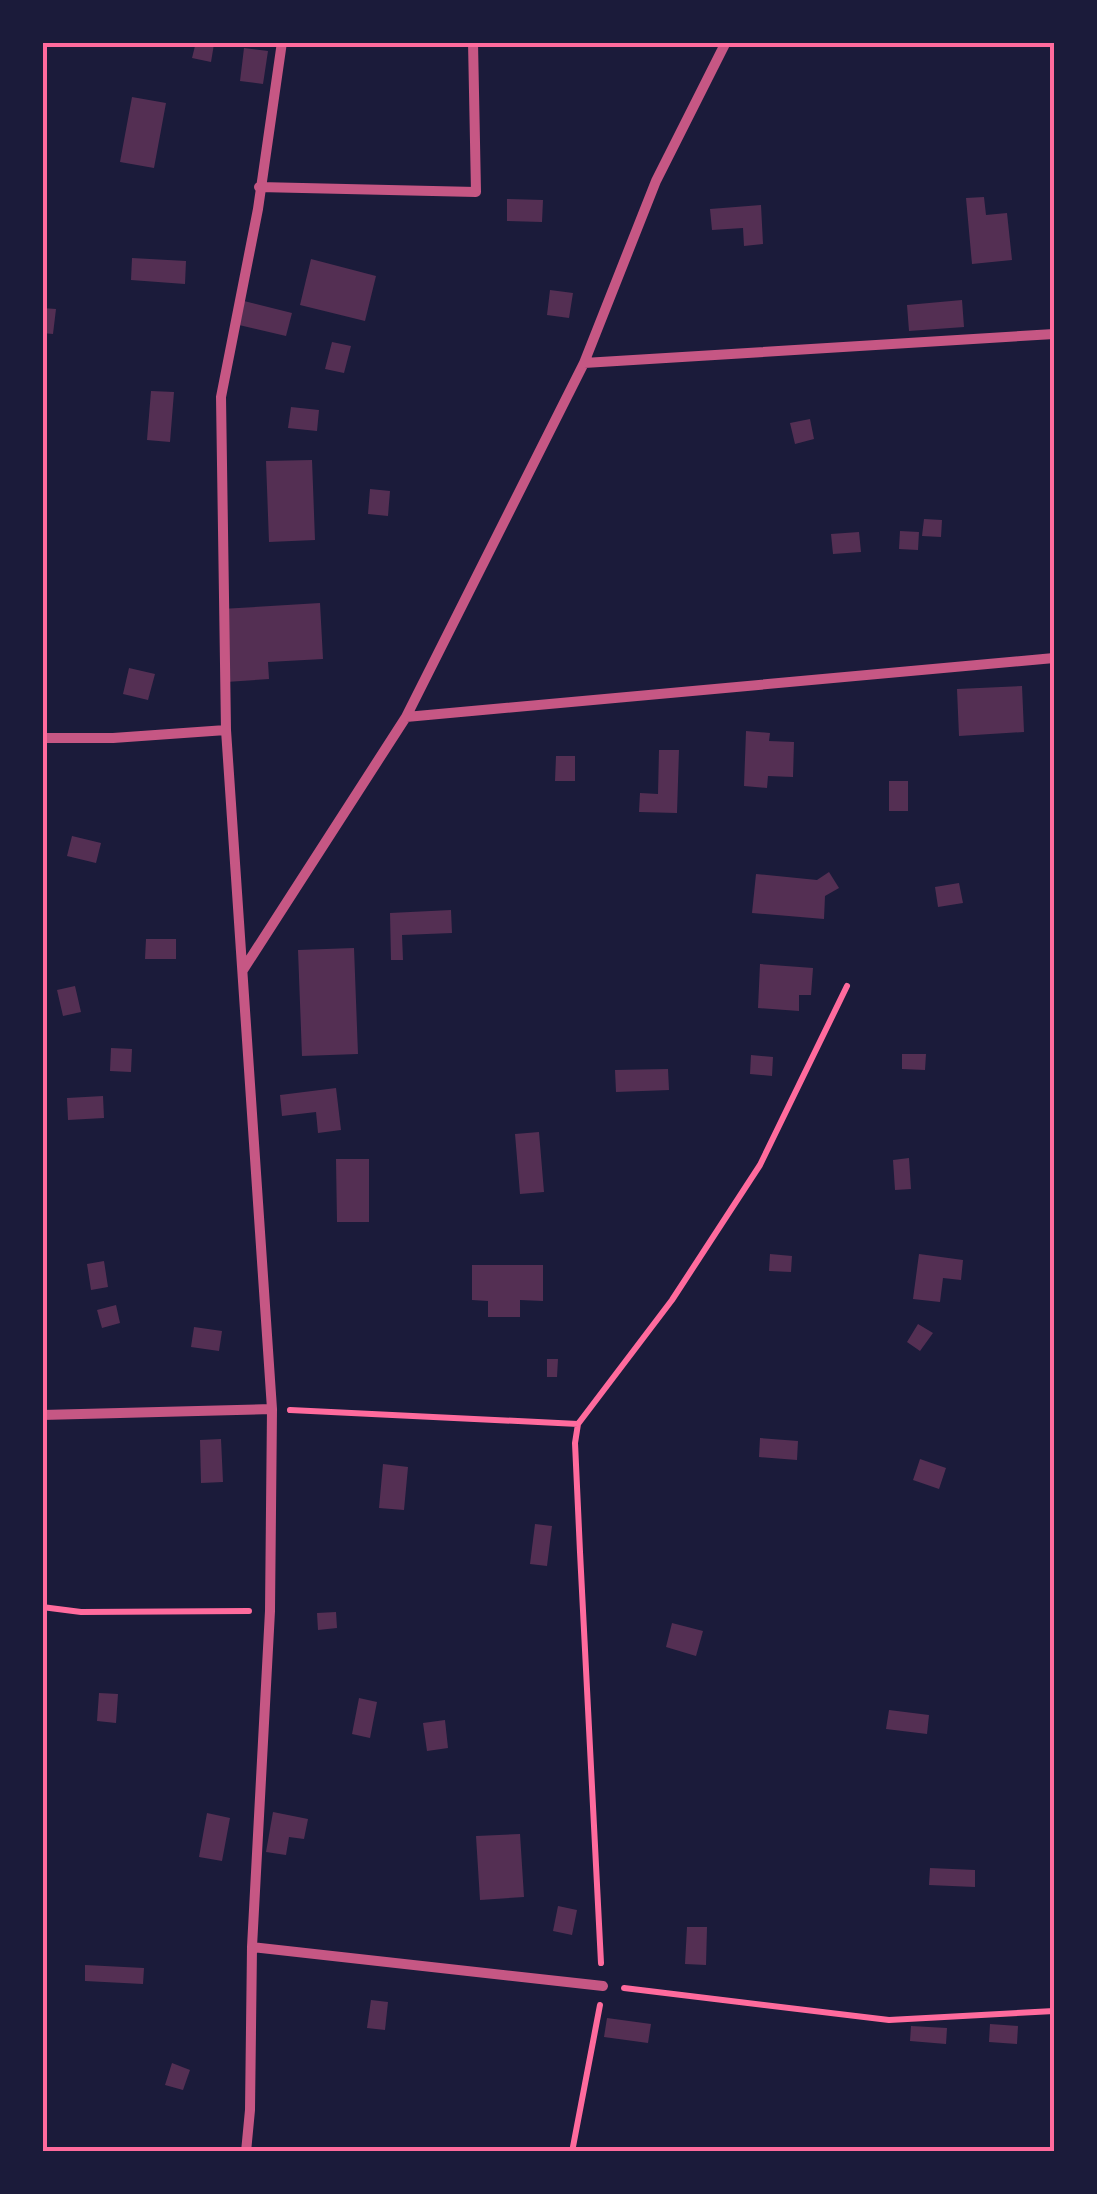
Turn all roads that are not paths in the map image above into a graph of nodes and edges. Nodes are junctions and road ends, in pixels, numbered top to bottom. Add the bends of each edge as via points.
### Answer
1 (282, 42) edge
2 (474, 42) edge
3 (726, 42) edge
4 (259, 187) junction
5 (1054, 334) edge
6 (584, 362) junction
7 (1054, 658) edge
8 (406, 717) junction
9 (226, 730) junction
10 (42, 738) edge
11 (243, 971) junction
12 (272, 1409) junction
13 (42, 1415) edge
14 (252, 1947) junction
15 (604, 1986) road end
16 (246, 2152) edge

1 - 4 street
2 - 4 street via 476,192
3 - 6 street via 656,181
4 - 9 street via 221,398
5 - 6 street
6 - 8 street
7 - 8 street
8 - 11 street
9 - 10 street
9 - 11 street
11 - 12 street
12 - 13 street
12 - 14 street via 270,1611
14 - 15 street
14 - 16 street

